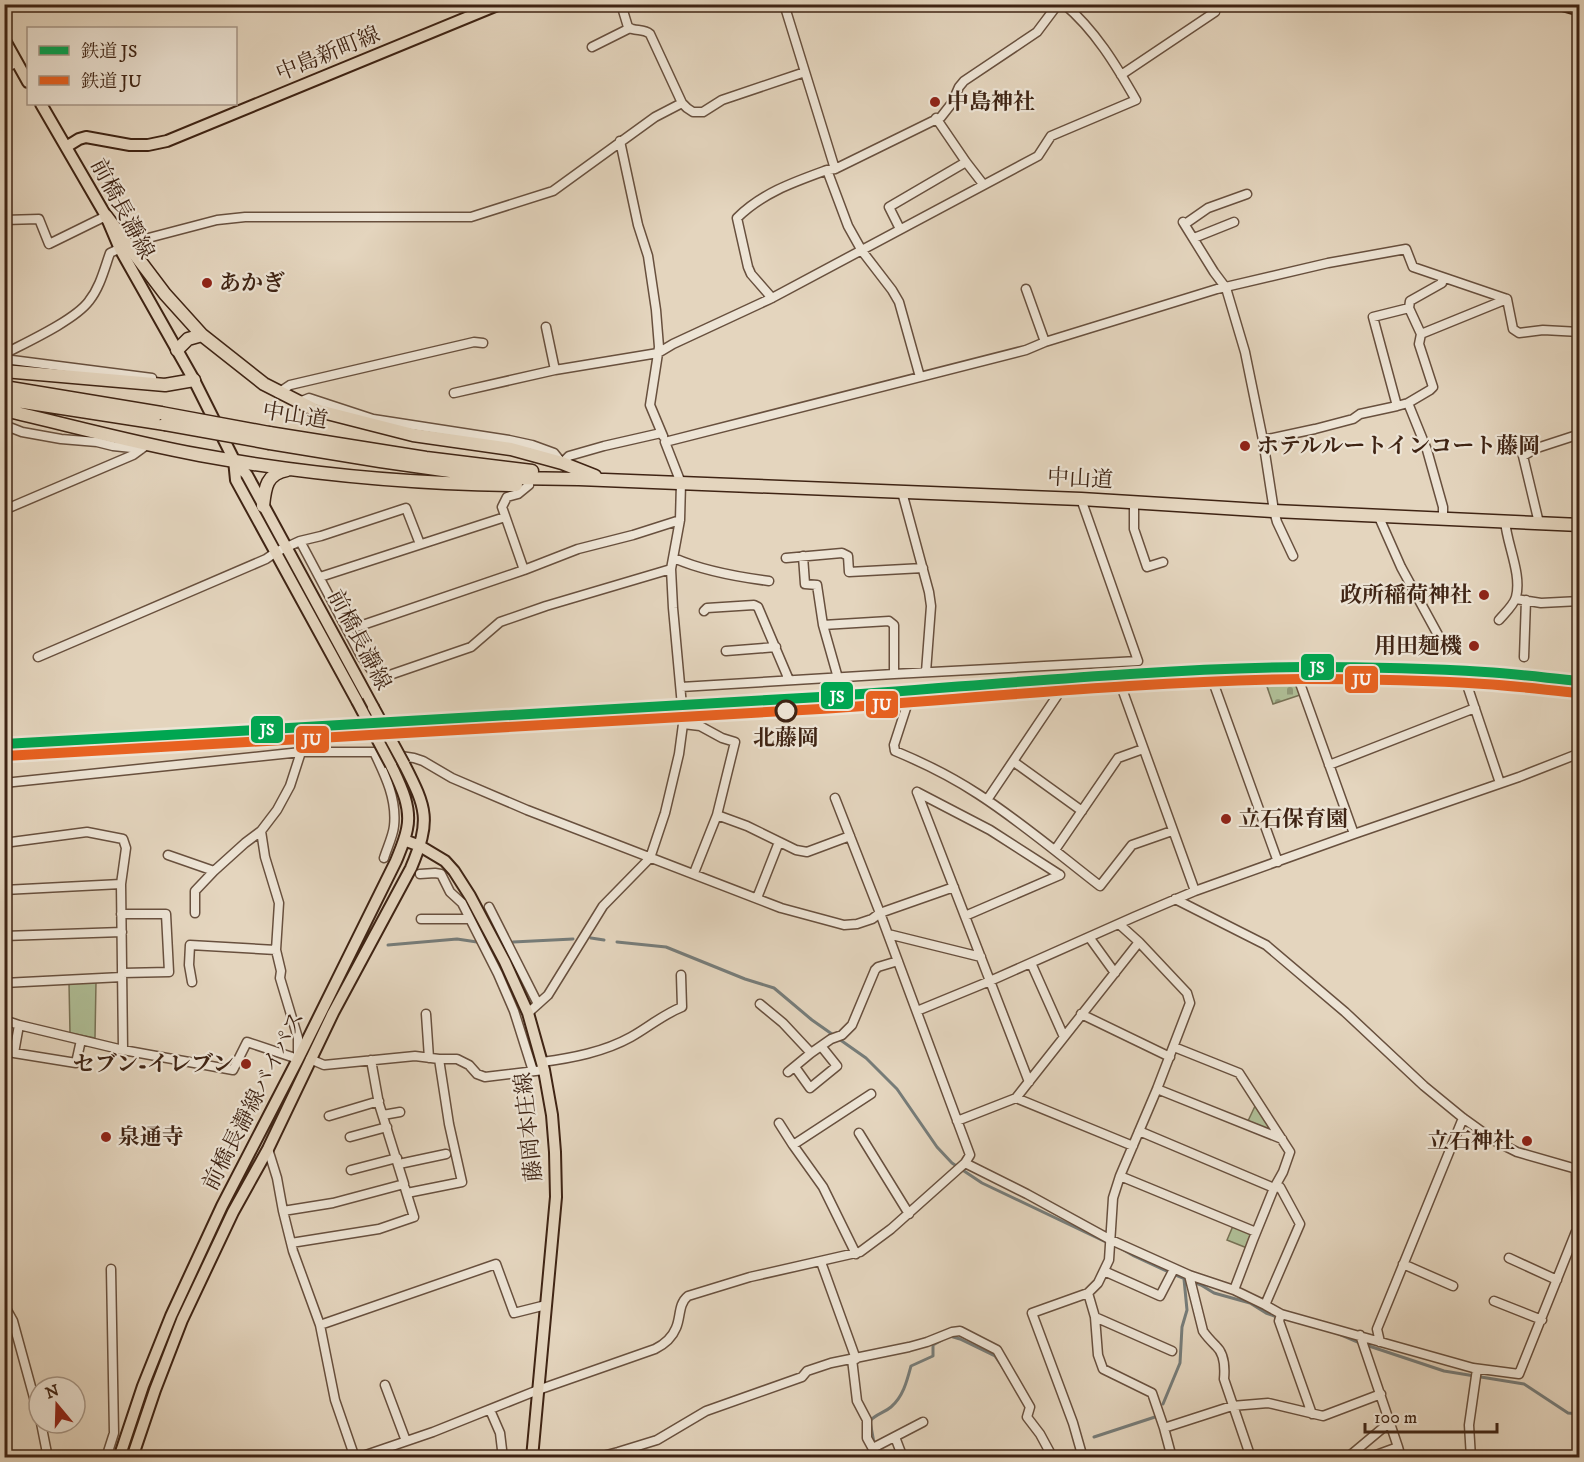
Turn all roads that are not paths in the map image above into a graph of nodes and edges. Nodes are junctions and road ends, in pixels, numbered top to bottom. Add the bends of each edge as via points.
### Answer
1 (500, 4) edge
2 (621, 4) edge
3 (784, 4) edge
4 (1058, 4) edge
5 (1064, 4) edge
6 (1559, 4) edge
7 (480, 8) edge
8 (1580, 10) edge
9 (1215, 12) dead end
10 (630, 28) junction
11 (4, 39) edge
12 (591, 47) dead end
13 (14, 57) junction
14 (4, 69) edge
15 (805, 72) junction
16 (1121, 75) junction
17 (27, 80) edge
18 (682, 103) junction
19 (42, 105) edge
20 (936, 118) junction
21 (620, 141) junction
22 (66, 147) junction
23 (966, 162) junction
24 (831, 170) junction
25 (983, 184) junction
26 (1247, 194) dead end
27 (106, 216) junction
28 (4, 220) edge
29 (1234, 222) dead end
30 (900, 229) junction
31 (1194, 238) junction
32 (124, 247) junction
33 (862, 251) junction
34 (1442, 277) junction
35 (1226, 288) junction
36 (1026, 289) dead end
37 (772, 298) junction
38 (1507, 299) junction
39 (1409, 308) junction
40 (546, 327) dead end
41 (1580, 332) edge
42 (1421, 334) junction
43 (202, 335) junction
44 (1045, 342) junction
45 (483, 343) dead end
46 (177, 350) junction
47 (658, 353) junction
48 (4, 354) edge
49 (4, 359) edge
50 (555, 370) junction
51 (4, 372) edge
52 (920, 377) junction
53 (152, 378) dead end
54 (194, 380) junction
55 (4, 387) edge
56 (278, 393) junction
57 (454, 393) dead end
58 (4, 399) edge
59 (1408, 403) junction
60 (1397, 406) junction
61 (4, 410) edge
62 (163, 418) junction
63 (4, 425) edge
64 (661, 433) junction
65 (1580, 434) edge
66 (1263, 440) junction
67 (665, 442) junction
68 (145, 446) junction
69 (234, 460) junction
70 (562, 463) junction
71 (291, 469) junction
72 (608, 480) junction
73 (681, 483) junction
74 (529, 485) junction
75 (902, 492) junction
76 (1081, 499) junction
77 (1134, 502) junction
78 (264, 506) junction
79 (4, 510) edge
80 (1274, 511) junction
81 (1378, 514) junction
82 (505, 517) junction
83 (1443, 518) junction
84 (680, 520) junction
85 (1505, 521) junction
86 (1539, 523) junction
87 (1580, 525) edge
88 (300, 541) junction
89 (420, 544) junction
90 (287, 547) junction
91 (276, 552) junction
92 (803, 556) junction
93 (1293, 556) dead end
94 (674, 558) junction
95 (786, 558) dead end
96 (1163, 562) dead end
97 (923, 568) junction
98 (671, 569) junction
99 (524, 570) junction
100 (320, 577) junction
101 (769, 581) dead end
102 (1516, 598) junction
103 (1526, 600) junction
104 (1580, 601) edge
105 (704, 611) dead end
106 (1499, 620) dead end
107 (824, 625) junction
108 (348, 630) junction
109 (1443, 644) dead end
110 (776, 647) junction
111 (726, 651) dead end
112 (38, 657) dead end
113 (1524, 657) dead end
114 (926, 672) junction
115 (894, 674) junction
116 (1297, 675) junction
117 (838, 678) junction
118 (1212, 679) junction
119 (1465, 679) junction
120 (789, 680) junction
121 (1120, 686) junction
122 (681, 687) junction
123 (1580, 689) edge
124 (1061, 690) junction
125 (1475, 708) junction
126 (683, 724) junction
127 (1143, 749) junction
128 (301, 752) junction
129 (374, 752) junction
130 (1580, 753) edge
131 (1014, 762) junction
132 (391, 765) joint
133 (1329, 765) junction
134 (4, 783) edge
135 (1500, 783) junction
136 (835, 798) dead end
137 (987, 800) junction
138 (1082, 811) junction
139 (717, 815) junction
140 (261, 831) junction
141 (1172, 831) junction
142 (1354, 834) junction
143 (850, 836) junction
144 (404, 840) junction
145 (779, 842) junction
146 (4, 843) edge
147 (420, 846) junction
148 (1055, 850) junction
149 (168, 855) dead end
150 (384, 858) dead end
151 (650, 858) junction
152 (1278, 861) junction
153 (214, 871) junction
154 (694, 873) junction
155 (420, 874) dead end
156 (121, 884) junction
157 (954, 887) junction
158 (4, 890) edge
159 (1195, 891) junction
160 (757, 898) junction
161 (1174, 899) junction
162 (489, 907) dead end
163 (195, 913) dead end
164 (880, 913) junction
165 (121, 914) junction
166 (965, 916) junction
167 (421, 919) dead end
168 (470, 919) junction
169 (1119, 924) junction
170 (122, 932) junction
171 (888, 934) junction
172 (4, 936) edge
173 (1089, 937) junction
174 (1139, 942) junction
175 (276, 950) junction
176 (981, 957) junction
177 (898, 960) junction
178 (1032, 963) junction
179 (1114, 973) junction
180 (122, 975) junction
181 (681, 975) dead end
182 (990, 981) junction
183 (192, 982) dead end
184 (4, 983) edge
185 (538, 1004) junction
186 (760, 1004) dead end
187 (916, 1011) junction
188 (528, 1013) junction
189 (426, 1014) dead end
190 (1082, 1014) junction
191 (4, 1020) edge
192 (19, 1025) junction
193 (1064, 1037) junction
194 (81, 1040) junction
195 (821, 1046) junction
196 (1174, 1047) junction
197 (123, 1050) junction
198 (811, 1053) junction
199 (1170, 1057) junction
200 (429, 1058) junction
201 (298, 1059) junction
202 (310, 1059) junction
203 (439, 1059) junction
204 (371, 1060) junction
205 (539, 1068) junction
206 (1029, 1082) junction
207 (1157, 1089) junction
208 (871, 1094) dead end
209 (1016, 1098) junction
210 (379, 1101) junction
211 (400, 1112) dead end
212 (383, 1115) junction
213 (328, 1116) dead end
214 (1463, 1118) junction
215 (957, 1120) junction
216 (779, 1123) dead end
217 (387, 1127) junction
218 (1139, 1131) junction
219 (859, 1133) dead end
220 (350, 1137) dead end
221 (1282, 1139) junction
222 (793, 1145) junction
223 (1132, 1146) junction
224 (268, 1149) junction
225 (446, 1154) dead end
226 (398, 1161) junction
227 (965, 1163) junction
228 (351, 1170) dead end
229 (1578, 1170) edge
230 (1120, 1176) junction
231 (1274, 1188) junction
232 (405, 1189) junction
233 (283, 1211) junction
234 (909, 1214) junction
235 (1256, 1232) junction
236 (1111, 1240) junction
237 (1576, 1240) edge
238 (291, 1243) junction
239 (856, 1254) junction
240 (1509, 1258) dead end
241 (821, 1262) junction
242 (1403, 1264) junction
243 (111, 1269) dead end
244 (1174, 1269) junction
245 (1104, 1271) junction
246 (1189, 1275) junction
247 (1557, 1280) junction
248 (1453, 1286) dead end
249 (1234, 1290) junction
250 (1088, 1293) junction
251 (1494, 1302) dead end
252 (4, 1305) edge
253 (546, 1305) junction
254 (1265, 1305) junction
255 (1281, 1314) junction
256 (1095, 1317) junction
257 (1542, 1320) junction
258 (321, 1325) junction
259 (1360, 1335) junction
260 (1380, 1342) junction
261 (1172, 1351) dead end
262 (854, 1359) junction
263 (1477, 1369) junction
264 (28, 1375) edge
265 (386, 1385) dead end
266 (538, 1390) junction
267 (1381, 1394) junction
268 (1232, 1406) junction
269 (490, 1410) junction
270 (1312, 1414) junction
271 (923, 1422) dead end
272 (1390, 1422) junction
273 (1164, 1428) junction
274 (43, 1435) edge
275 (894, 1437) junction
276 (406, 1441) junction
277 (1398, 1447) junction
278 (873, 1448) junction
279 (132, 1457) edge
280 (48, 1458) edge
281 (106, 1458) edge
282 (119, 1458) edge
283 (356, 1458) edge
284 (502, 1458) edge
285 (532, 1458) edge
286 (594, 1458) edge
287 (878, 1458) edge
288 (903, 1458) edge
289 (1053, 1458) edge
290 (1083, 1458) edge
291 (1172, 1458) edge
292 (1251, 1458) edge
293 (1347, 1458) edge
294 (1368, 1458) edge
295 (1401, 1458) edge
296 (1471, 1458) edge

1 - 7 main road, 中島新町線
2 - 10 street
3 - 15 street
4 - 20 street via 1037,32 964,81 952,103
5 - 16 street via 1079,17
6 - 8 main road
7 - 22 main road, 中島新町線 via 167,141 130,145 86,137
9 - 16 street
10 - 12 street
10 - 18 street via 650,34
11 - 13 main road
13 - 14 street
13 - 17 main road
15 - 18 street via 722,100 703,112 693,112
15 - 24 street
16 - 25 street via 1136,100 1051,136 1038,156
18 - 21 street
19 - 22 main road, 前橋長瀞線
20 - 23 street
20 - 24 street
21 - 32 street via 553,191 471,217 245,217 208,221
21 - 47 street via 648,256
22 - 27 main road, 前橋長瀞線
23 - 25 street
23 - 30 street via 889,207
24 - 33 street via 848,226
24 - 37 street via 783,186 737,218 748,267
25 - 30 street
26 - 31 street via 1208,208 1184,223
27 - 28 street via 49,244 39,219
27 - 32 highway
29 - 31 street
30 - 33 street
31 - 35 street
32 - 43 highway
32 - 46 main road, 前橋長瀞線
32 - 48 street via 110,253 89,302 73,316
33 - 37 street
33 - 52 street via 899,302
34 - 35 street via 1413,267 1406,249
34 - 38 street
34 - 39 street via 1442,283 1410,301
35 - 44 street
35 - 66 street via 1245,352
36 - 44 street
37 - 47 street
38 - 41 street via 1513,329 1519,333
38 - 42 street
39 - 42 street
39 - 60 street via 1373,317
40 - 50 street
42 - 59 street via 1419,344 1433,387
43 - 46 highway via 188,339
43 - 56 highway
44 - 52 street
45 - 56 street via 290,385
46 - 54 main road, 前橋長瀞線
47 - 50 street
47 - 64 street via 650,405
49 - 53 street
50 - 57 street
51 - 54 highway via 165,385
52 - 67 street
54 - 69 main road, 前橋長瀞線
55 - 62 highway, 中山道
56 - 70 highway via 315,410 413,435 511,449
58 - 62 highway, 中山道
59 - 60 street
59 - 83 street via 1427,450
60 - 66 street
61 - 68 highway
62 - 72 highway, 中山道, bridge via 380,461 457,472
63 - 68 street via 61,439
64 - 67 street
64 - 70 street via 568,456
65 - 86 street via 1523,456
66 - 80 street
67 - 73 street
68 - 69 highway
68 - 79 street via 133,456
69 - 71 highway
69 - 78 main road, 前橋長瀞線 via 248,475
69 - 91 main road, 前橋長瀞線 via 236,480
70 - 72 highway
71 - 74 highway via 433,483
71 - 78 highway via 271,477
72 - 73 highway, 中山道
72 - 74 highway
73 - 75 highway, 中山道
73 - 84 street
74 - 82 street via 507,497 502,507
75 - 76 highway, 中山道
75 - 97 street
76 - 77 highway, 中山道
76 - 114 street via 1138,661
77 - 80 highway, 中山道
77 - 96 street via 1134,529 1147,567
78 - 90 main road, 前橋長瀞線
80 - 81 highway, 中山道
80 - 93 street
81 - 83 highway, 中山道
81 - 109 street via 1401,567
82 - 89 street
82 - 99 street
83 - 85 highway, 中山道
84 - 94 street
84 - 99 street via 578,549
85 - 86 highway, 中山道
85 - 102 street via 1516,573
86 - 87 highway, 中山道
88 - 89 street via 406,508
88 - 90 street
88 - 100 street
89 - 100 street
90 - 91 street
90 - 147 main road, 前橋長瀞線, bridge via 418,791 424,816
91 - 112 street
91 - 132 main road, 前橋長瀞線, bridge
92 - 95 street
92 - 97 street via 842,553 848,556 849,572
92 - 107 street via 805,584 817,585
94 - 98 street
94 - 101 street via 690,565
97 - 114 street via 931,606
98 - 108 street via 500,622 471,647 378,679
98 - 122 street
99 - 108 street
100 - 108 street
102 - 103 street
102 - 106 street
103 - 104 street
103 - 113 street
105 - 110 street via 754,605
107 - 115 street via 889,621 894,625
107 - 117 street
110 - 111 street
110 - 120 street
114 - 115 street
115 - 117 street
116 - 118 street
116 - 119 street
116 - 133 street
117 - 120 street
118 - 121 street
118 - 152 street
119 - 123 street
119 - 125 street
120 - 122 street
121 - 124 street
121 - 127 street
122 - 126 street
124 - 131 street
124 - 137 street via 909,702 895,751
125 - 133 street
125 - 135 street
126 - 139 street via 700,726 735,742
126 - 151 street via 665,813
127 - 138 street via 1118,758
127 - 141 street
128 - 129 street
128 - 134 street
128 - 140 street via 291,786
129 - 150 street via 394,803 394,827
129 - 151 street via 423,761 452,778
130 - 135 street
131 - 137 street
131 - 138 street
132 - 144 main road, 前橋長瀞線バイパス via 406,807
133 - 142 street
135 - 142 street
136 - 143 street
137 - 148 street
138 - 148 street
139 - 145 street
139 - 154 street
140 - 153 street
140 - 175 street via 279,903
141 - 148 street via 1132,845 1100,886
141 - 159 street
142 - 152 street
143 - 145 street via 807,852
143 - 164 street
144 - 147 main road, 藤岡本庄線
144 - 201 main road, 前橋長瀞線バイパス
145 - 160 street
146 - 156 street via 87,832 123,839 126,848
147 - 188 main road, 藤岡本庄線 via 445,861 471,896
147 - 202 main road, 前橋長瀞線バイパス
149 - 153 street
151 - 154 street
151 - 185 street via 603,906 548,995
152 - 159 street
153 - 163 street via 195,891
154 - 160 street
155 - 168 street via 441,874
156 - 158 street
156 - 165 street
157 - 164 street
157 - 166 street
157 - 166 street via 917,792 990,830 1060,875
159 - 161 street
160 - 164 street via 844,925 865,922
161 - 169 street
161 - 214 street via 1266,945
162 - 185 street
164 - 171 street
165 - 170 street
165 - 180 street via 166,915 169,972
166 - 176 street
167 - 168 street
168 - 205 street
169 - 173 street
169 - 174 street
170 - 172 street
170 - 180 street
171 - 176 street
171 - 177 street
173 - 178 street
173 - 179 street
174 - 179 street
174 - 196 street via 1190,999
175 - 183 street via 190,945
175 - 201 street via 298,1038
176 - 182 street
177 - 187 street
177 - 195 street via 875,970 852,1025
178 - 182 street
178 - 193 street
179 - 190 street
180 - 184 street
180 - 197 street
181 - 205 street via 682,1006 629,1038
182 - 187 street
182 - 206 street
185 - 188 street
186 - 198 street
187 - 215 street
188 - 205 main road, 藤岡本庄線
189 - 200 street
190 - 193 street
190 - 199 street
191 - 192 street
192 - 194 street
192 - 194 street via 14,1053 76,1063
193 - 206 street
194 - 197 street
195 - 198 street
195 - 198 street via 837,1066 810,1088 791,1070
196 - 199 street
196 - 221 street via 1239,1073
197 - 201 street via 233,1070 247,1042
199 - 207 street
200 - 203 street
200 - 204 street
201 - 282 main road, 前橋長瀞線バイパス via 222,1206 171,1316
202 - 204 street via 324,1065
202 - 224 main road, 前橋長瀞線バイパス
203 - 205 street via 457,1059 485,1077
203 - 232 street via 462,1182
204 - 210 street
205 - 253 main road, 藤岡本庄線 via 552,1115 556,1163
206 - 209 street
207 - 218 street
207 - 221 street
208 - 222 street
209 - 215 street
209 - 223 street
210 - 212 street
210 - 213 street
211 - 212 street
212 - 217 street
214 - 229 street via 1517,1152
214 - 242 street
215 - 227 street via 970,1155
216 - 222 street
217 - 220 street
217 - 226 street
218 - 223 street
218 - 231 street
219 - 234 street
221 - 231 street via 1290,1152
222 - 239 street via 823,1186
223 - 230 street
224 - 233 street
224 - 279 main road, 前橋長瀞線バイパス via 182,1320
225 - 226 street
226 - 228 street
226 - 232 street
227 - 234 street
227 - 236 street
229 - 237 street
230 - 235 street
230 - 236 street via 1113,1198
231 - 235 street
231 - 254 street via 1280,1187 1300,1224
232 - 233 street
232 - 238 street via 414,1217 379,1228
233 - 238 street
234 - 239 street
235 - 249 street
236 - 244 street
236 - 245 street
237 - 247 street
238 - 258 street
239 - 241 street
240 - 247 street
241 - 262 street
241 - 266 street via 750,1276 688,1296 682,1303 678,1326 667,1342
242 - 248 street
242 - 260 street via 1377,1329
243 - 281 street via 114,1433
244 - 245 street via 1160,1296
244 - 246 street
245 - 250 street
246 - 249 street
246 - 268 street via 1203,1331 1221,1353
247 - 257 street
249 - 254 street
250 - 256 street
250 - 290 street via 1032,1313 1074,1423
251 - 257 street
252 - 264 street via 13,1321
253 - 258 street via 514,1313 496,1264
253 - 266 main road, 藤岡本庄線
254 - 255 street
255 - 259 street
255 - 270 street via 1279,1321
256 - 261 street
256 - 273 street via 1103,1369 1152,1393
257 - 263 street via 1519,1374
258 - 283 street via 335,1400
259 - 260 street
259 - 267 street
260 - 263 street
262 - 278 street via 857,1401 867,1420 867,1438
262 - 286 street via 807,1371 802,1377 706,1411 657,1440
262 - 289 street via 960,1331 997,1350 1030,1407 1027,1417
263 - 296 street via 1470,1425
265 - 276 street
266 - 269 street
266 - 285 main road, 藤岡本庄線
267 - 270 street via 1323,1416
267 - 272 street
268 - 270 street via 1268,1403
268 - 273 street
268 - 292 street
269 - 276 street
269 - 284 street via 500,1433
271 - 275 street
272 - 277 street
272 - 293 street
273 - 291 street
274 - 280 street
275 - 278 street
275 - 288 street
276 - 283 street
277 - 294 street
277 - 295 street
278 - 287 street

